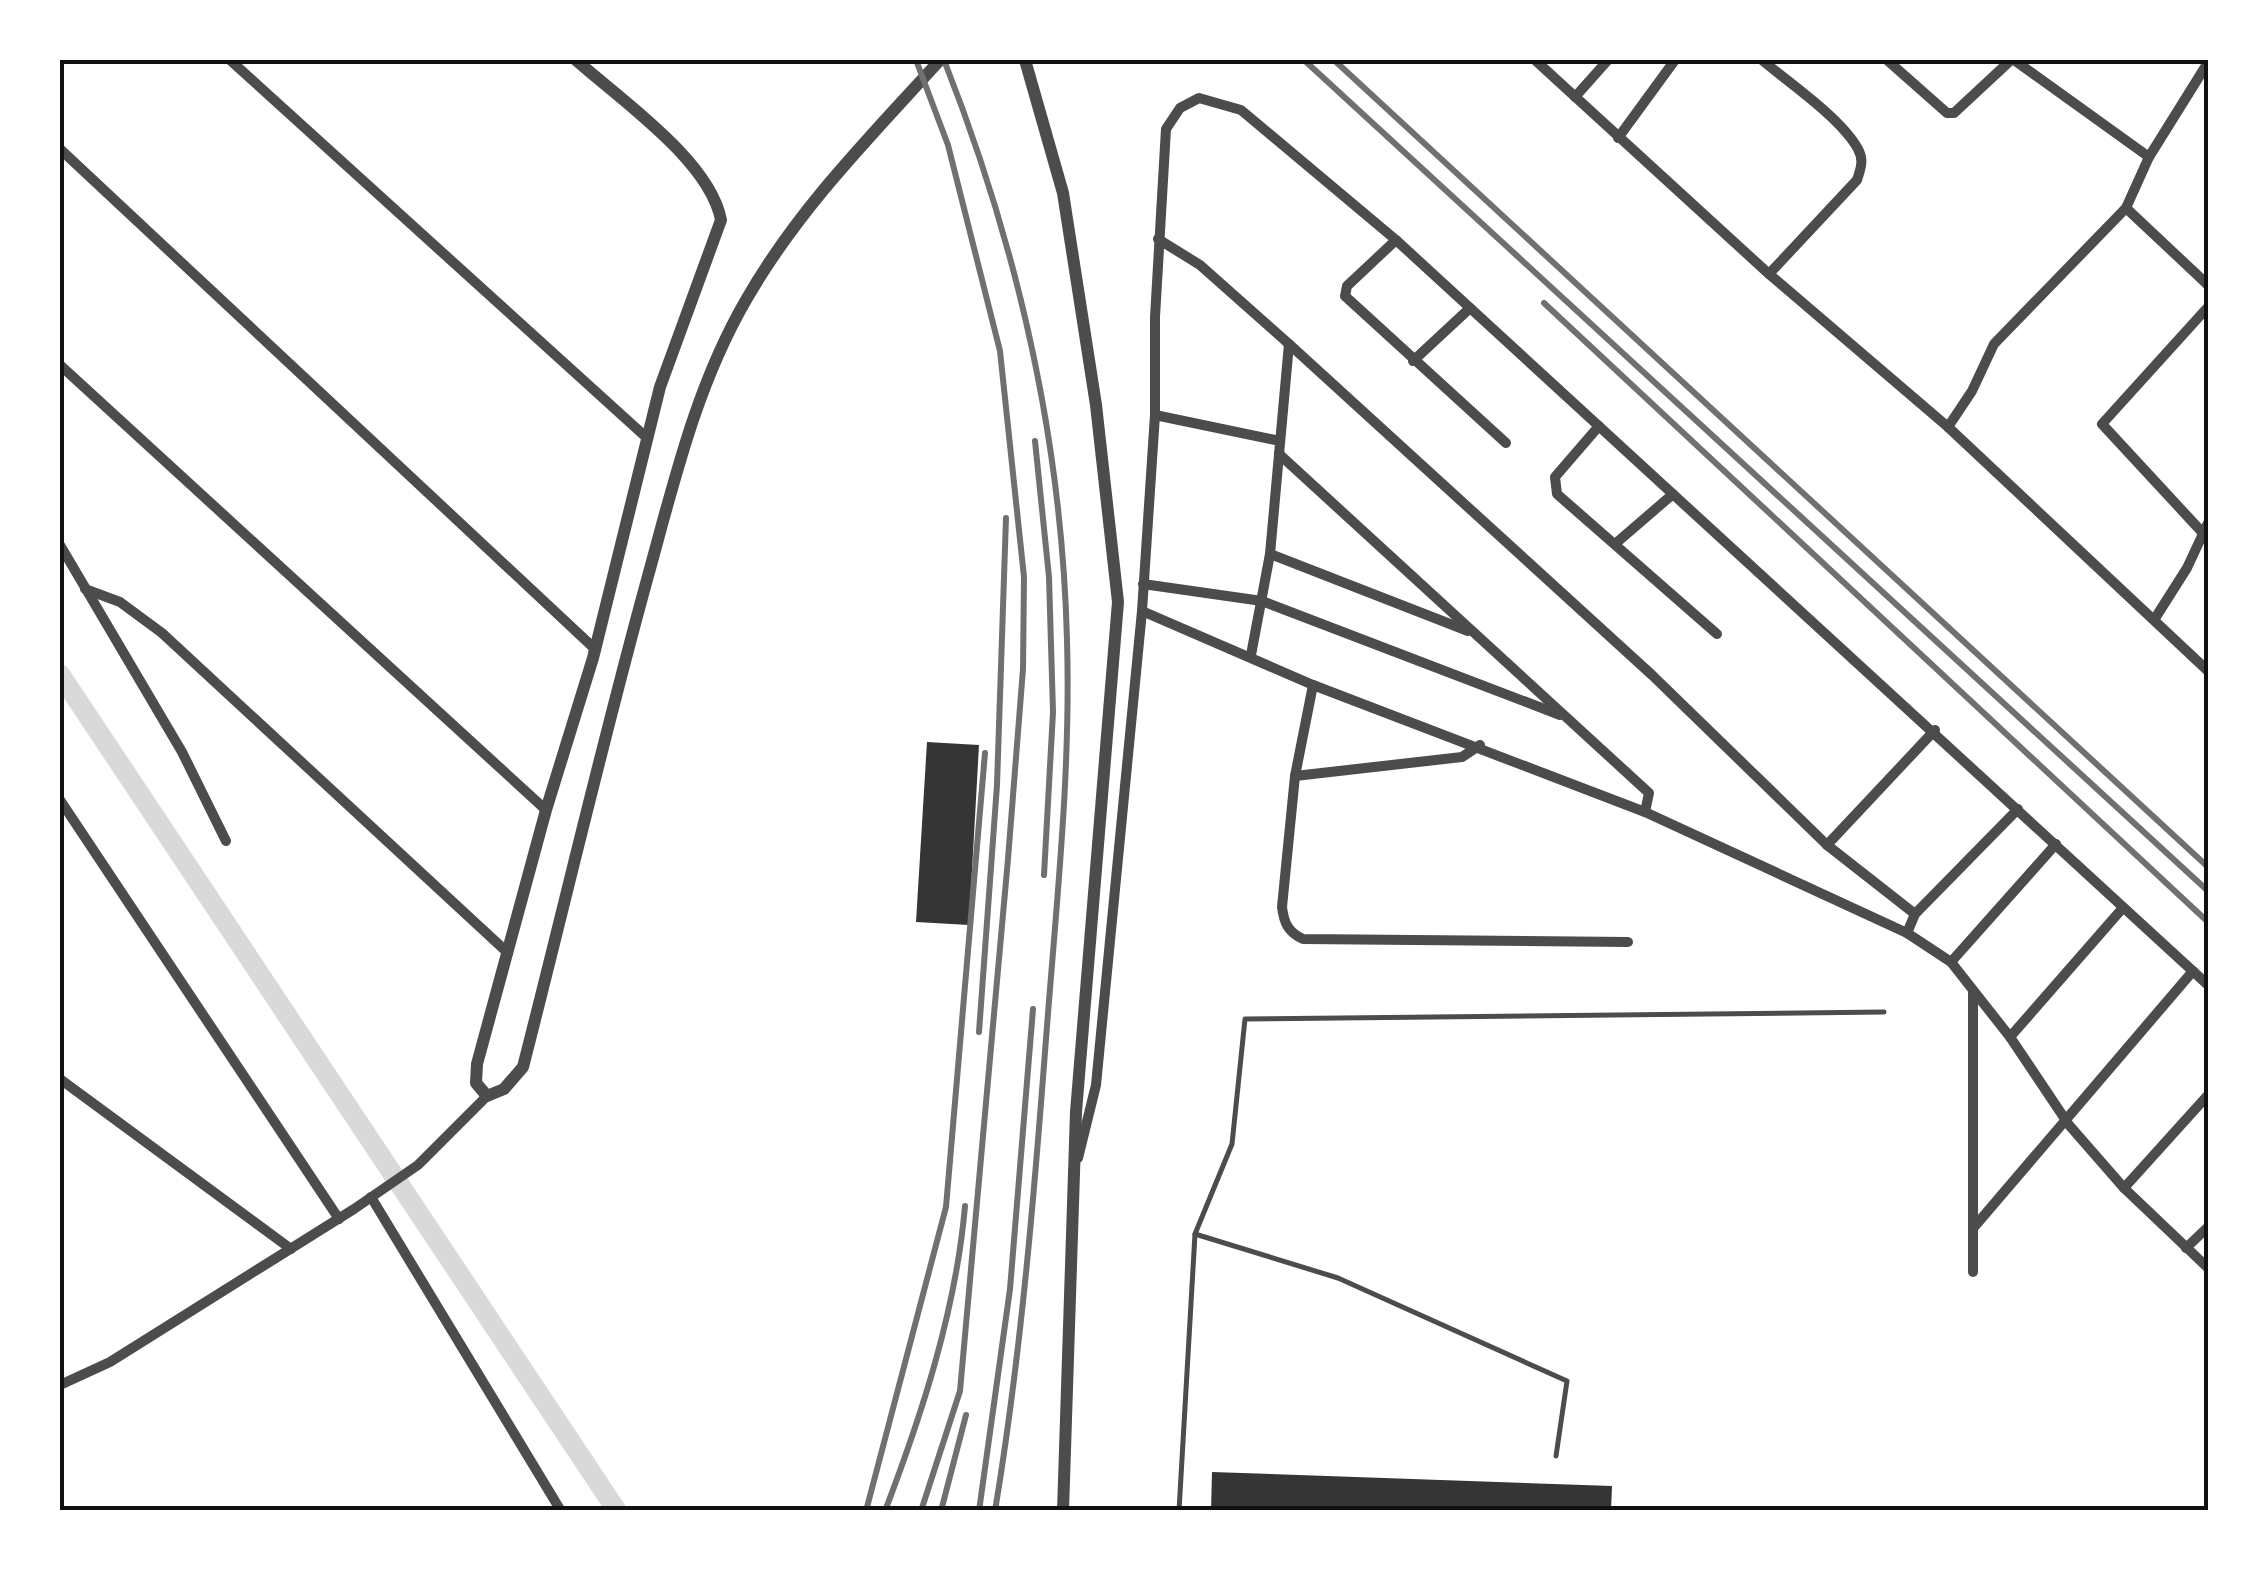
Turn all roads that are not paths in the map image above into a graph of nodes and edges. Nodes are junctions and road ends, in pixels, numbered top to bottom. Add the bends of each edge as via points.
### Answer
1 (230, 60) edge
2 (576, 60) edge
3 (940, 60) edge
4 (1025, 60) edge
5 (1535, 60) edge
6 (1608, 60) edge
7 (1674, 60) edge
8 (1762, 60) edge
9 (1887, 60) edge
10 (2013, 60) edge
11 (2206, 63) edge
12 (1575, 98) junction
13 (1618, 138) junction
14 (60, 149) edge
15 (2149, 157) junction
16 (2126, 208) junction
17 (1158, 240) junction
18 (1396, 240) junction
19 (1769, 274) junction
20 (2208, 286) edge
21 (2208, 307) edge
22 (1470, 308) junction
23 (1289, 344) junction
24 (1413, 361) junction
25 (60, 365) edge
26 (1155, 415) junction
27 (1599, 426) junction
28 (1948, 427) junction
29 (647, 438) junction
30 (1280, 440) junction
31 (1506, 443) dead end
32 (1279, 454) junction
33 (1673, 494) junction
34 (2204, 527) edge
35 (1615, 544) junction
36 (60, 545) edge
37 (1270, 554) junction
38 (1144, 584) junction
39 (85, 588) junction
40 (1262, 601) junction
41 (1142, 610) junction
42 (2154, 620) junction
43 (1473, 633) junction
44 (1717, 634) dead end
45 (595, 649) junction
46 (1250, 655) junction
47 (2208, 670) edge
48 (1312, 685) junction
49 (1568, 719) junction
50 (1936, 730) junction
51 (1480, 746) junction
52 (1295, 776) junction
53 (60, 800) edge
54 (2018, 809) junction
55 (546, 810) junction
56 (1645, 812) junction
57 (226, 842) dead end
58 (2056, 844) junction
59 (1827, 845) junction
60 (2122, 910) junction
61 (1915, 914) junction
62 (1907, 933) junction
63 (1628, 942) dead end
64 (508, 953) junction
65 (1950, 962) junction
66 (2193, 971) junction
67 (2208, 985) edge
68 (1973, 989) junction
69 (1884, 1012) dead end
70 (2010, 1037) junction
71 (60, 1079) edge
72 (2208, 1095) edge
73 (488, 1096) junction
74 (2066, 1118) junction
75 (1074, 1175) junction
76 (2124, 1188) junction
77 (371, 1197) junction
78 (339, 1219) junction
79 (1976, 1226) junction
80 (2208, 1226) edge
81 (1195, 1234) junction
82 (2186, 1248) junction
83 (291, 1250) junction
84 (2208, 1268) edge
85 (1973, 1272) dead end
86 (60, 1386) edge
87 (1556, 1456) dead end
88 (562, 1511) edge
89 (1062, 1511) edge
90 (1179, 1511) edge

1 - 29 street
2 - 29 street via 701,174 717,198 721,220 713,248
3 - 73 street via 812,200 715,360 692,417 621,673 523,1066 504,1090
4 - 75 street via 1062,193 1118,602
5 - 12 street
6 - 12 street
7 - 13 street
8 - 19 street via 1838,126 1858,148 1862,164 1857,180
9 - 10 street via 1954,113
10 - 15 street
11 - 15 street
12 - 13 street
13 - 19 street
14 - 45 street
15 - 16 street
16 - 20 street
16 - 28 street via 1994,344
17 - 18 street via 1166,130 1180,108 1199,98 1241,110
17 - 23 street via 1200,266
17 - 26 street
18 - 22 street
18 - 24 street via 1347,286 1345,296
19 - 28 street
21 - 34 street via 2102,424
22 - 24 street
22 - 27 street
23 - 30 street
23 - 59 street via 1652,674
24 - 31 street
25 - 55 street
26 - 30 street
26 - 38 street
27 - 33 street
27 - 35 street via 1553,486
28 - 42 street
29 - 45 street
30 - 32 street
32 - 37 street
32 - 43 street
33 - 35 street
33 - 50 street
34 - 42 street
35 - 44 street
36 - 39 street
37 - 40 street
37 - 43 street
38 - 40 street
38 - 41 street
39 - 57 street via 182,752
39 - 64 street via 120,602 162,633
40 - 46 street
40 - 49 street
41 - 46 street
41 - 75 street via 1096,1085
42 - 47 street
43 - 49 street
45 - 55 street
46 - 48 street
48 - 51 street
48 - 52 street
49 - 56 street via 1649,794
50 - 54 street
50 - 59 street
51 - 52 street via 1462,757
51 - 56 street
52 - 63 street via 1282,907 1294,935
53 - 78 street
54 - 58 street
54 - 61 street
55 - 64 street
56 - 62 street
58 - 60 street
58 - 65 street
59 - 61 street
60 - 66 street
60 - 70 street
61 - 62 street
62 - 65 street
64 - 73 street via 477,1064 476,1083
65 - 68 street
66 - 67 street
66 - 74 street
68 - 70 street
68 - 79 street
69 - 81 lane via 1245,1019 1232,1144
70 - 74 street
71 - 83 street
72 - 76 street
73 - 77 street
74 - 76 street
74 - 79 street
75 - 89 street
76 - 82 street
77 - 78 street
77 - 88 street
78 - 83 street
79 - 85 street
80 - 82 street
81 - 87 lane via 1338,1278 1567,1380
81 - 90 lane
82 - 84 street
83 - 86 street

